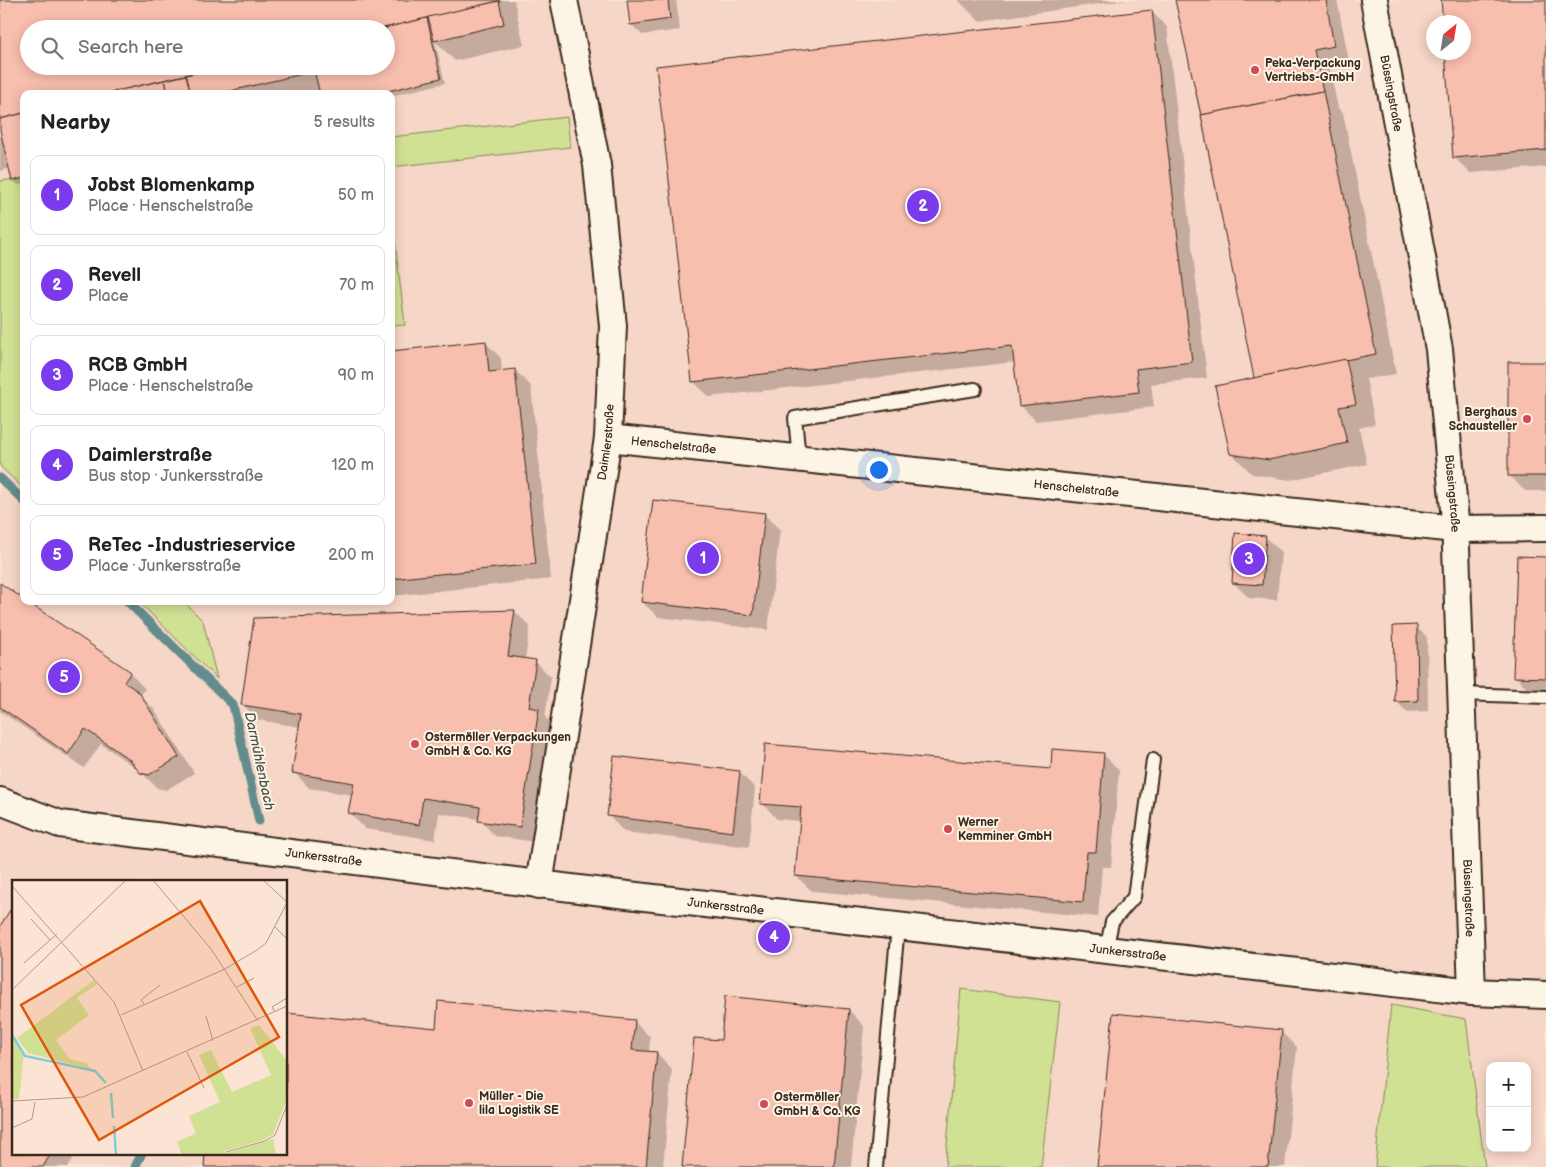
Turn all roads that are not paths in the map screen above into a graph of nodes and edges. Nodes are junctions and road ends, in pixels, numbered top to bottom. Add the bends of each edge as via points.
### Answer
1 (564, 0) edge
2 (1374, 0) edge
3 (975, 390) dead end
4 (608, 438) junction
5 (799, 458) junction
6 (1546, 528) edge
7 (1455, 529) junction
8 (1461, 694) junction
9 (1546, 697) edge
10 (1152, 760) dead end
11 (0, 801) edge
12 (539, 884) junction
13 (898, 926) junction
14 (1106, 950) junction
15 (1472, 992) junction
16 (1546, 995) edge
17 (876, 1167) edge

1 - 4 street, Daimlerstraße via 597,165 613,326
2 - 7 street, Büssingstraße via 1439,349
3 - 5 lane via 795,418
4 - 5 street, Henschelstraße
4 - 12 street, Daimlerstraße
5 - 7 street, Henschelstraße
6 - 7 street, Henschelstraße
7 - 8 street, Büssingstraße
8 - 9 lane
8 - 15 street, Büssingstraße
10 - 14 lane via 1134,897 1112,922
11 - 12 street, Junkersstraße via 60,824
12 - 13 street, Junkersstraße
13 - 14 street, Junkersstraße
13 - 17 lane
14 - 15 street, Junkersstraße
15 - 16 street, Junkersstraße

